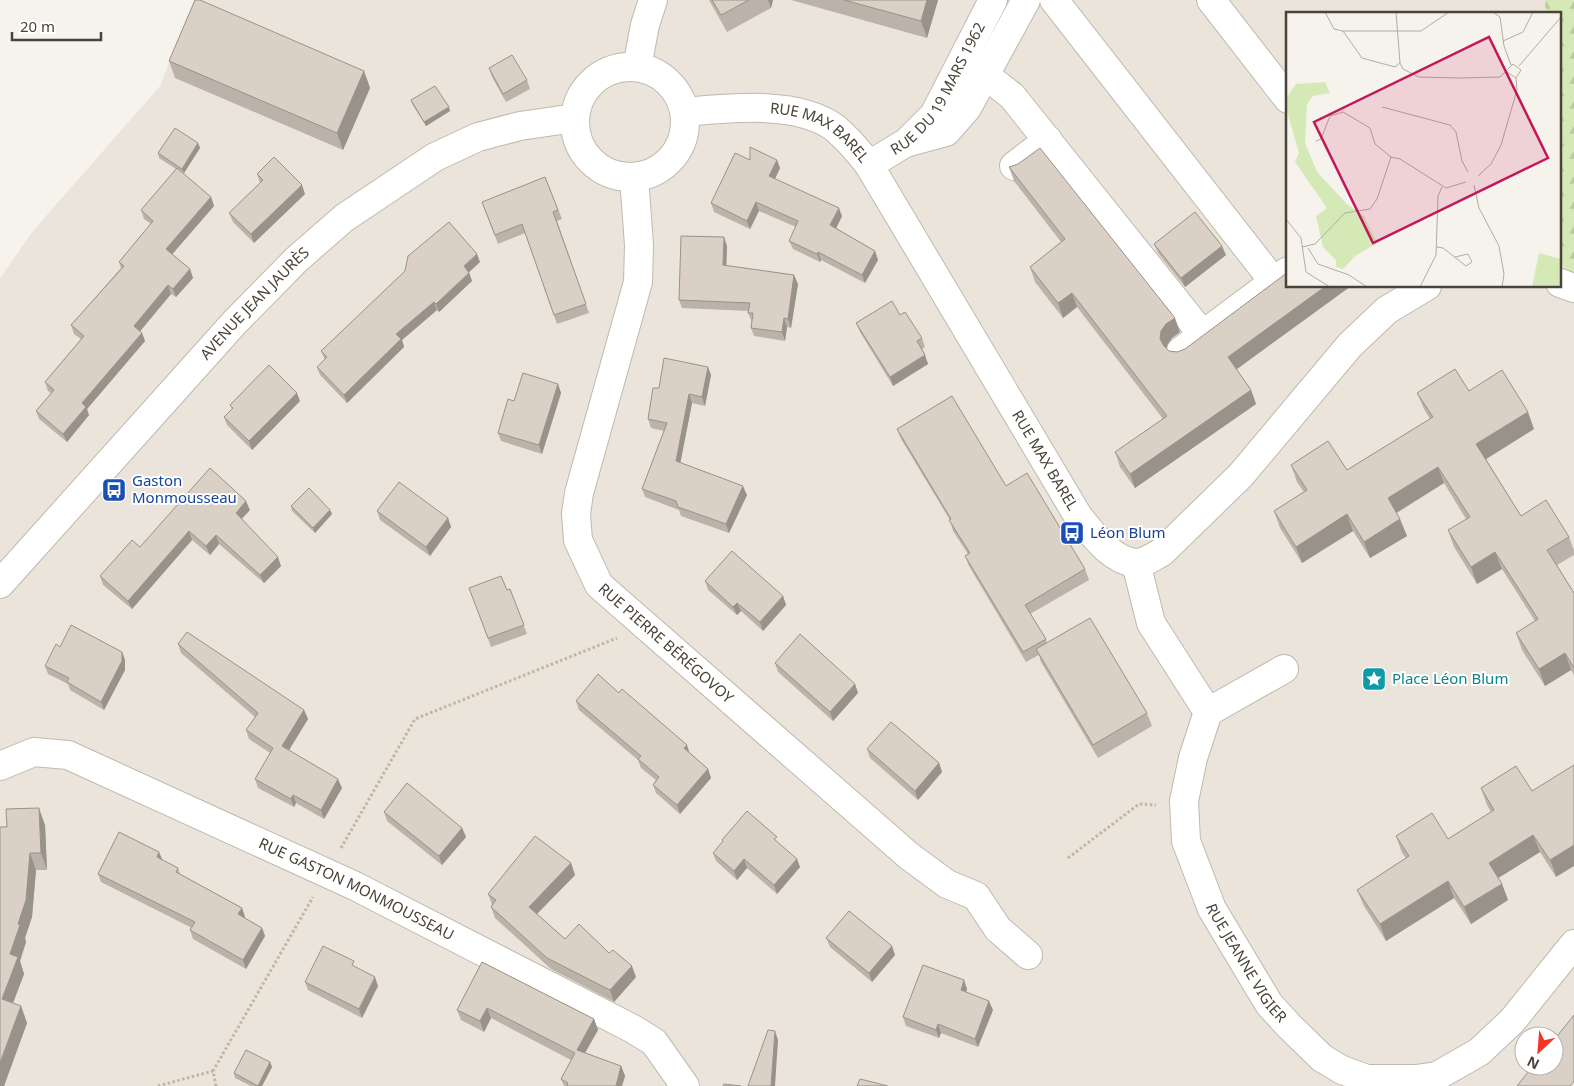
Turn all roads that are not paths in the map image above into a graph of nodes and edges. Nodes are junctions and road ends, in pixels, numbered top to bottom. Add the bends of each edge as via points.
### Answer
1 (653, 0) edge
2 (993, 0) edge
3 (1026, 0) edge
4 (1054, 0) edge
5 (1212, 0) edge
6 (637, 67) junction
7 (985, 75) junction
8 (1286, 96) edge
9 (685, 112) junction
10 (575, 118) junction
11 (1048, 140) junction
12 (907, 142) junction
13 (869, 165) junction
14 (1014, 166) edge
15 (634, 177) junction
16 (1281, 276) edge
17 (1562, 284) edge
18 (1423, 288) edge
19 (1574, 288) edge
20 (1203, 335) junction
21 (1181, 350) edge
22 (1136, 563) junction
23 (0, 584) edge
24 (1284, 669) dead end
25 (1208, 712) junction
26 (0, 766) edge
27 (1574, 944) edge
28 (1028, 955) dead end
29 (685, 1086) edge

1 - 6 street
2 - 12 street, RUE DU 19 MARS 1962 via 934,115
3 - 7 street
4 - 16 street
5 - 8 street
6 - 9 street via 651,70 673,87
6 - 10 street via 612,70 591,83 583,94
7 - 11 street via 1012,96
7 - 12 street via 967,108 946,132
9 - 13 street, RUE MAX BAREL via 751,108 808,115 834,127
9 - 15 street via 682,142 674,156 663,167
10 - 15 street via 577,137 585,154 599,167 615,175
10 - 23 street, AVENUE JEAN JAURÈS via 520,126 478,137 435,157 344,218 297,259 235,322
11 - 14 street
11 - 20 street
12 - 13 street, RUE DU 19 MARS 1962
13 - 22 street, RUE MAX BAREL via 1078,516 1101,544 1119,557
15 - 28 street, RUE PIERRE BÉRÉGOVOY via 638,282 579,493 576,514 578,540 599,585 909,856 947,884 976,896 998,929
16 - 20 street
17 - 19 street
18 - 22 street via 1387,310 1350,345 1241,475 1162,552
20 - 21 street
22 - 25 street via 1152,624
24 - 25 street
25 - 27 street, RUE JEANNE VIGIER via 1193,758 1184,806 1186,841 1212,909 1270,1004 1322,1058 1367,1079 1437,1076 1479,1052 1512,1020
26 - 29 street, RUE GASTON MONMOUSSEAU via 34,752 68,755 364,890 633,1029 654,1042

